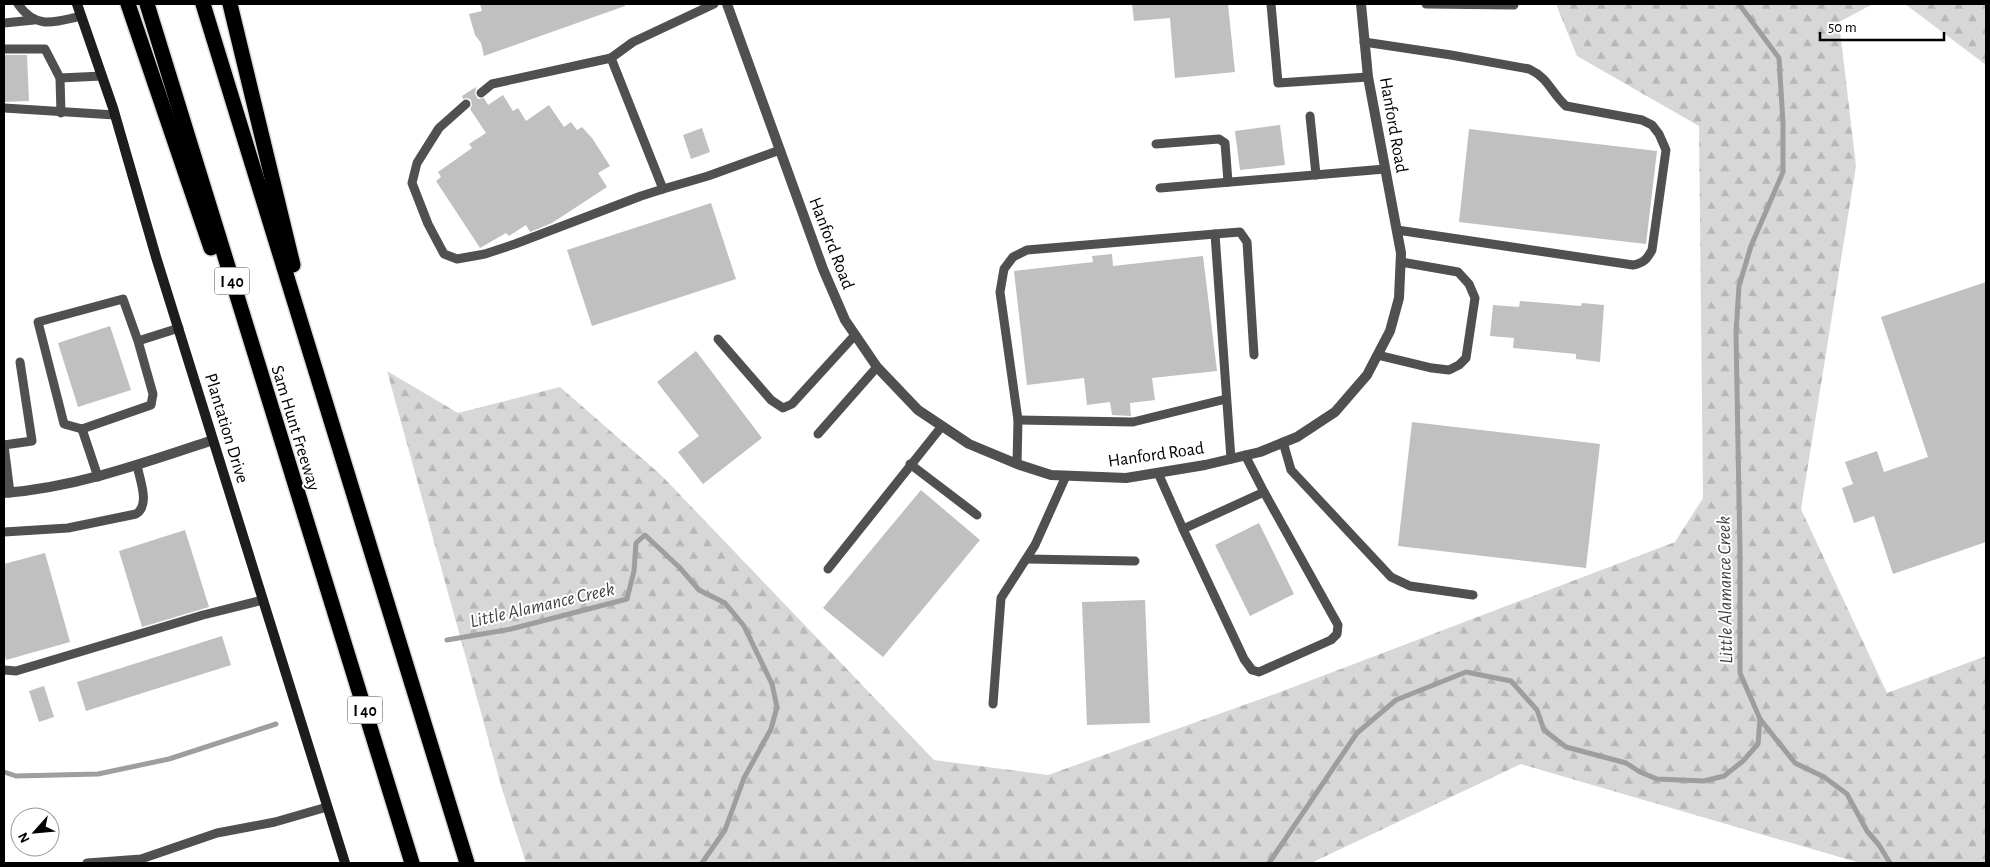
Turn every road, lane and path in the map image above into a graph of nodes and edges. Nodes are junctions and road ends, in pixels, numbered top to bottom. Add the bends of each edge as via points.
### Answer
1 (18, 4) edge
2 (77, 4) edge
3 (128, 4) edge
4 (147, 4) edge
5 (203, 4) edge
6 (230, 4) edge
7 (714, 4) edge
8 (727, 4) edge
9 (1272, 4) edge
10 (1360, 4) edge
11 (1426, 4) edge
12 (1514, 5) edge
13 (81, 16) junction
14 (34, 20) junction
15 (4, 23) edge
16 (1364, 42) junction
17 (4, 49) edge
18 (611, 58) junction
19 (102, 76) junction
20 (1368, 77) junction
21 (60, 78) junction
22 (481, 93) dead end
23 (466, 104) dead end
24 (4, 108) edge
25 (61, 113) junction
26 (115, 115) junction
27 (1310, 116) dead end
28 (1156, 144) dead end
29 (780, 150) junction
30 (1385, 169) junction
31 (1316, 175) junction
32 (1228, 182) junction
33 (1160, 188) dead end
34 (663, 189) junction
35 (1397, 230) junction
36 (1214, 234) junction
37 (1401, 262) junction
38 (179, 328) junction
39 (855, 335) junction
40 (718, 339) dead end
41 (138, 341) junction
42 (1254, 355) dead end
43 (1378, 355) junction
44 (20, 362) dead end
45 (878, 367) junction
46 (1226, 399) junction
47 (329, 409) junction
48 (1018, 420) junction
49 (942, 426) junction
50 (82, 429) junction
51 (818, 434) dead end
52 (213, 440) junction
53 (1284, 442) junction
54 (4, 445) edge
55 (1245, 455) junction
56 (1231, 459) junction
57 (910, 464) junction
58 (1017, 464) junction
59 (137, 465) junction
60 (1158, 473) junction
61 (1066, 476) junction
62 (98, 477) junction
63 (1264, 492) junction
64 (7, 493) edge
65 (977, 516) dead end
66 (1183, 529) junction
67 (4, 532) edge
68 (316, 557) junction
69 (1028, 559) junction
70 (1135, 560) dead end
71 (828, 569) dead end
72 (1473, 595) dead end
73 (263, 600) junction
74 (4, 670) edge
75 (994, 704) dead end
76 (327, 807) junction
77 (87, 863) edge
78 (345, 863) edge
79 (412, 863) edge
80 (467, 863) edge

1 - 14 lane
2 - 13 street, Plantation Drive
3 - 68 highway
4 - 68 highway, Sam Hunt Freeway / I 40
5 - 47 highway, Sam Hunt Freeway
6 - 47 highway
7 - 18 lane via 632,42
8 - 29 street, Hanford Road
9 - 20 lane via 1278,83
10 - 16 street, Hanford Road
11 - 12 lane
13 - 14 lane via 49,23
13 - 19 street, Plantation Drive
14 - 15 lane
16 - 20 street, Hanford Road
16 - 35 lane via 1530,69 1540,74 1556,98 1566,106 1642,120 1652,125 1666,150 1652,250 1641,264
17 - 21 lane via 45,49
18 - 22 lane via 492,84
18 - 34 lane
19 - 21 lane
19 - 26 street, Plantation Drive
20 - 30 street, Hanford Road
21 - 25 lane
23 - 34 lane via 439,128 418,163 412,183 444,254 457,259 485,254
24 - 25 lane
25 - 26 lane
26 - 38 street, Plantation Drive
27 - 31 lane
28 - 32 lane via 1219,139 1225,143
29 - 34 lane
29 - 39 street, Hanford Road via 823,269
30 - 31 lane
30 - 35 street, Hanford Road
31 - 32 lane
32 - 33 lane
35 - 37 street, Hanford Road
36 - 42 lane via 1240,232 1247,242
36 - 46 lane
36 - 48 lane via 1027,250 1013,257 1004,268 1000,292
37 - 43 street, Hanford Road via 1399,298 1390,332
37 - 43 lane via 1458,272 1469,284 1475,298 1466,358 1449,370
38 - 41 lane
38 - 52 street, Plantation Drive
39 - 40 lane via 792,404 783,408 772,400
39 - 45 street, Hanford Road
41 - 50 lane via 153,394 151,405
41 - 50 lane via 123,299 38,322 64,424
43 - 53 street, Hanford Road via 1367,375 1335,412
44 - 54 lane via 32,442
45 - 49 street, Hanford Road via 918,410
45 - 51 lane
46 - 48 lane via 1132,422
46 - 56 lane
47 - 80 highway, Sam Hunt Freeway
48 - 58 lane
49 - 57 lane
49 - 58 street, Hanford Road via 969,444
50 - 62 lane
52 - 59 street
52 - 73 street, Plantation Drive
53 - 55 street, Hanford Road
53 - 72 lane via 1291,470 1391,577 1410,586
54 - 64 lane
55 - 56 street, Hanford Road
55 - 63 lane
56 - 60 street, Hanford Road
57 - 65 lane
57 - 71 lane
58 - 61 street, Hanford Road via 1051,475
59 - 62 street
59 - 67 lane via 144,499 136,514 68,528
60 - 61 street, Hanford Road via 1126,478
60 - 66 lane
61 - 69 lane
62 - 64 street
63 - 66 lane
63 - 66 lane via 1338,625 1337,634 1330,640 1259,672 1252,670
68 - 79 highway, Sam Hunt Freeway / I 40
69 - 70 lane
69 - 75 lane via 1001,598
73 - 74 lane via 16,671
73 - 76 street, Plantation Drive
76 - 77 lane via 275,822 217,833 141,860
76 - 78 street, Plantation Drive

